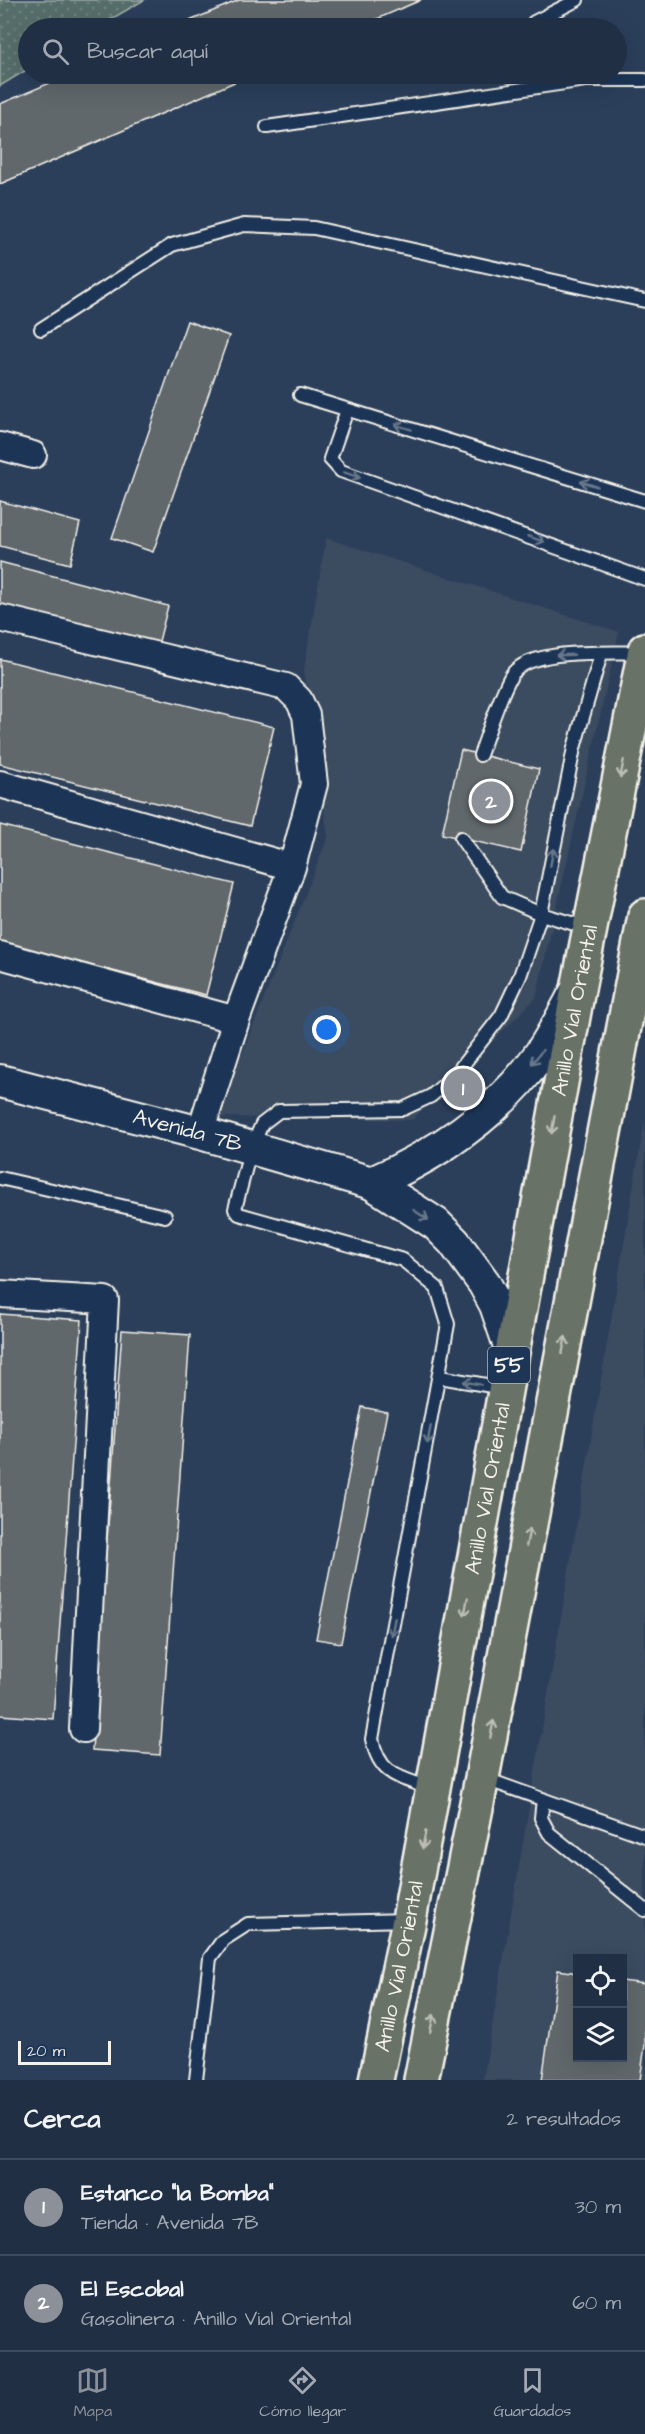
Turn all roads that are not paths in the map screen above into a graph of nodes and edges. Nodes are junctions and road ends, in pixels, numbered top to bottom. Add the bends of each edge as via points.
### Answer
1 (578, 0) edge
2 (540, 18) edge
3 (627, 80) edge
4 (645, 80) edge
5 (537, 84) edge
6 (558, 84) edge
7 (537, 87) junction
8 (267, 127) dead end
9 (645, 301) edge
10 (41, 329) dead end
11 (300, 395) dead end
12 (347, 410) junction
13 (0, 446) edge
14 (33, 455) dead end
15 (645, 501) edge
16 (645, 579) edge
17 (0, 618) edge
18 (645, 651) edge
19 (601, 654) junction
20 (480, 755) dead end
21 (0, 784) edge
22 (461, 838) dead end
23 (292, 867) junction
24 (541, 914) junction
25 (645, 916) edge
26 (590, 928) junction
27 (0, 955) edge
28 (578, 989) junction
29 (236, 1020) junction
30 (0, 1081) edge
31 (200, 1133) junction
32 (251, 1148) junction
33 (0, 1178) edge
34 (372, 1183) junction
35 (165, 1216) dead end
36 (0, 1294) edge
37 (512, 1352) junction
38 (440, 1377) junction
39 (504, 1388) junction
40 (83, 1729) dead end
41 (482, 1778) junction
42 (434, 1790) junction
43 (543, 1799) junction
44 (645, 1836) edge
45 (645, 1910) edge
46 (409, 1920) junction
47 (196, 2080) edge
48 (376, 2080) edge
49 (421, 2080) edge

1 - 2 lane
3 - 4 lane
5 - 7 lane
6 - 7 lane
7 - 8 lane
9 - 10 lane via 314,228 244,225 172,245
11 - 12 lane
15 -> 12 lane
12 -> 16 lane via 330,459 341,471
13 - 14 street
17 - 23 street via 286,687 299,700 306,715 314,784
18 - 19 lane
18 -> 26 highway, Anillo Vial Oriental / 55
19 -> 20 lane via 551,656 527,662 513,673
24 -> 19 lane via 574,748
21 - 23 street
22 - 24 lane via 502,897
23 - 29 street
24 - 26 lane
24 - 32 lane via 520,976 501,1016 455,1076 431,1096 403,1109 279,1111 262,1124
41 -> 25 highway, Anillo Vial Oriental / 55
26 - 28 highway, Anillo Vial Oriental / 55
27 - 29 street
28 -> 34 street via 540,1054 492,1108 436,1151
28 -> 37 highway, Anillo Vial Oriental / 55
29 - 31 street
30 - 31 street, Avenida 7B
31 - 32 street, Avenida 7B
32 - 34 street, Avenida 7B
32 - 38 lane via 238,1192 235,1209 239,1214 403,1260 437,1288 448,1324
33 - 35 lane
34 -> 37 street, Avenida 7B via 436,1224 454,1242 492,1297
36 - 40 street via 105,1300
37 - 39 highway, Anillo Vial Oriental / 55
39 -> 38 lane
38 -> 42 lane via 372,1739 376,1758 389,1774
39 -> 42 highway, Anillo Vial Oriental / 55
41 - 43 lane
49 -> 41 highway, Anillo Vial Oriental / 55
42 -> 46 highway, Anillo Vial Oriental / 55
43 - 44 lane
43 - 45 lane via 541,1818 549,1833
46 - 47 lane via 248,1924 223,1940 210,1958
46 - 48 highway, Anillo Vial Oriental / 55

